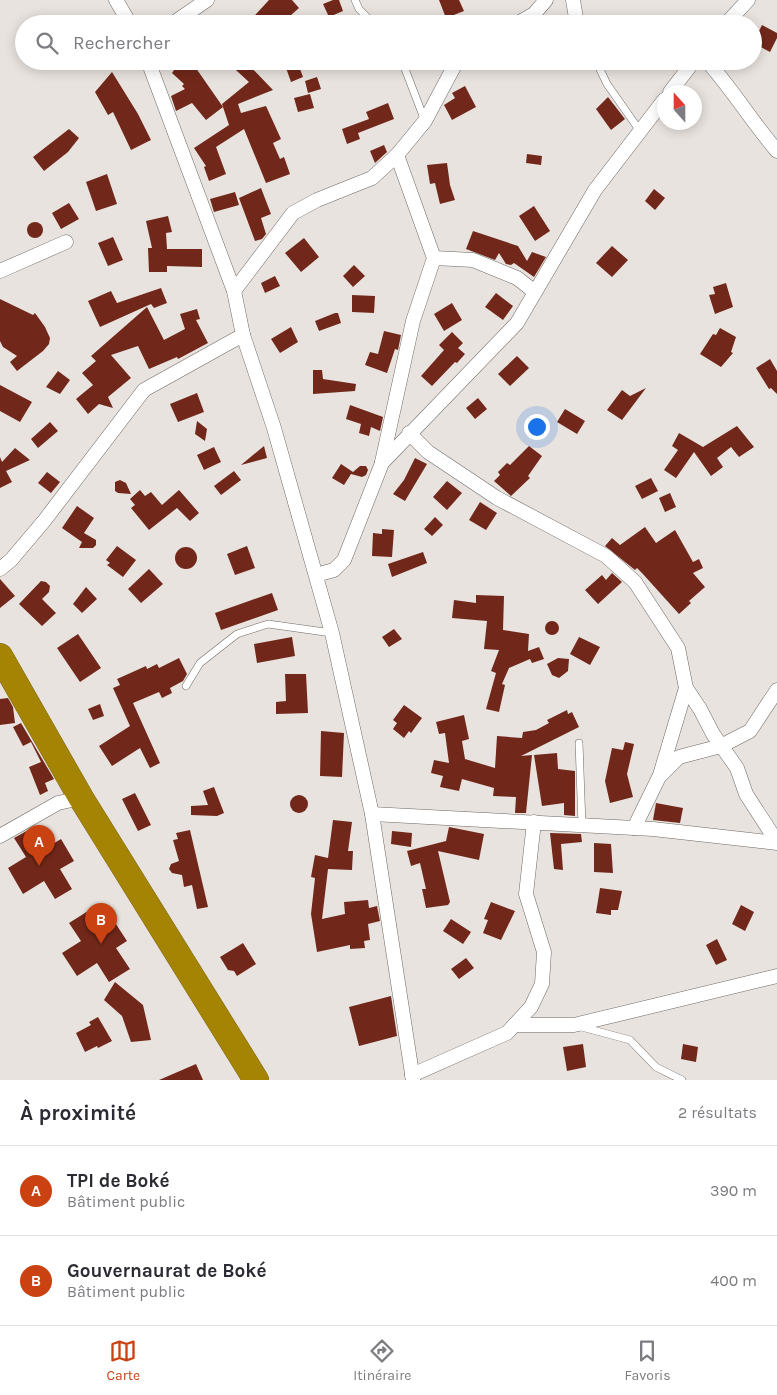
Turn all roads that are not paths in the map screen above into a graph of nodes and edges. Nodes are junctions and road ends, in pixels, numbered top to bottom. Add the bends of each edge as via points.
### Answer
1 (116, 0) edge
2 (208, 0) edge
3 (355, 0) edge
4 (546, 0) edge
5 (573, 0) edge
6 (748, 0) edge
7 (125, 15) edge
8 (186, 15) edge
9 (365, 15) edge
10 (532, 15) edge
11 (575, 15) edge
12 (734, 15) edge
13 (151, 70) edge
14 (405, 70) edge
15 (452, 70) edge
16 (600, 70) edge
17 (687, 70) edge
18 (715, 70) edge
19 (675, 85) edge
20 (657, 109) edge
21 (425, 121) junction
22 (640, 131) junction
23 (777, 151) edge
24 (397, 155) junction
25 (66, 242) dead end
26 (434, 258) junction
27 (0, 271) edge
28 (234, 291) junction
29 (535, 292) junction
30 (243, 335) junction
31 (409, 433) junction
32 (382, 463) junction
33 (0, 569) edge
34 (316, 575) junction
35 (332, 633) junction
36 (0, 656) edge
37 (186, 686) dead end
38 (9, 688) edge
39 (686, 688) junction
40 (777, 690) edge
41 (579, 743) dead end
42 (721, 746) junction
43 (660, 775) junction
44 (81, 798) junction
45 (372, 814) junction
46 (534, 822) junction
47 (582, 824) junction
48 (634, 828) junction
49 (0, 836) edge
50 (777, 843) edge
51 (777, 976) edge
52 (515, 1025) junction
53 (574, 1025) junction
54 (412, 1078) edge
55 (256, 1080) edge
56 (682, 1080) edge

1 - 7 street
2 - 8 street
3 - 9 lane
4 - 10 street
5 - 11 street
6 - 12 street
13 - 28 street
14 - 21 lane
15 - 21 street
16 - 22 lane
17 - 19 street
18 - 23 street
20 - 22 street
21 - 24 street
22 - 29 street via 595,190
24 - 26 street
24 - 28 street via 372,178 293,213
25 - 27 street
26 - 29 street via 473,260 516,278
26 - 32 street via 413,321
28 - 30 street
29 - 31 street via 518,323
30 - 33 street via 144,390 44,521
30 - 34 street via 274,428
31 - 32 street
31 - 39 street via 436,457 498,498 606,556 635,582 679,650
32 - 34 street via 344,560 334,570
34 - 35 street
35 - 37 lane via 268,624 237,634 200,664
35 - 45 street
36 - 38 highway
38 - 44 highway
39 - 42 street
39 - 43 street
40 - 42 street via 750,731
41 - 47 lane
42 - 43 street via 679,757
42 - 50 street via 737,768 746,794
43 - 48 street
44 - 49 street via 58,803
44 - 55 highway
45 - 46 street
45 - 54 street
46 - 47 street
46 - 52 street via 526,894 544,952 542,984 532,1007
47 - 48 street
48 - 50 street
51 - 53 street
52 - 53 street
52 - 54 street via 507,1033
53 - 56 lane via 630,1040 656,1067

